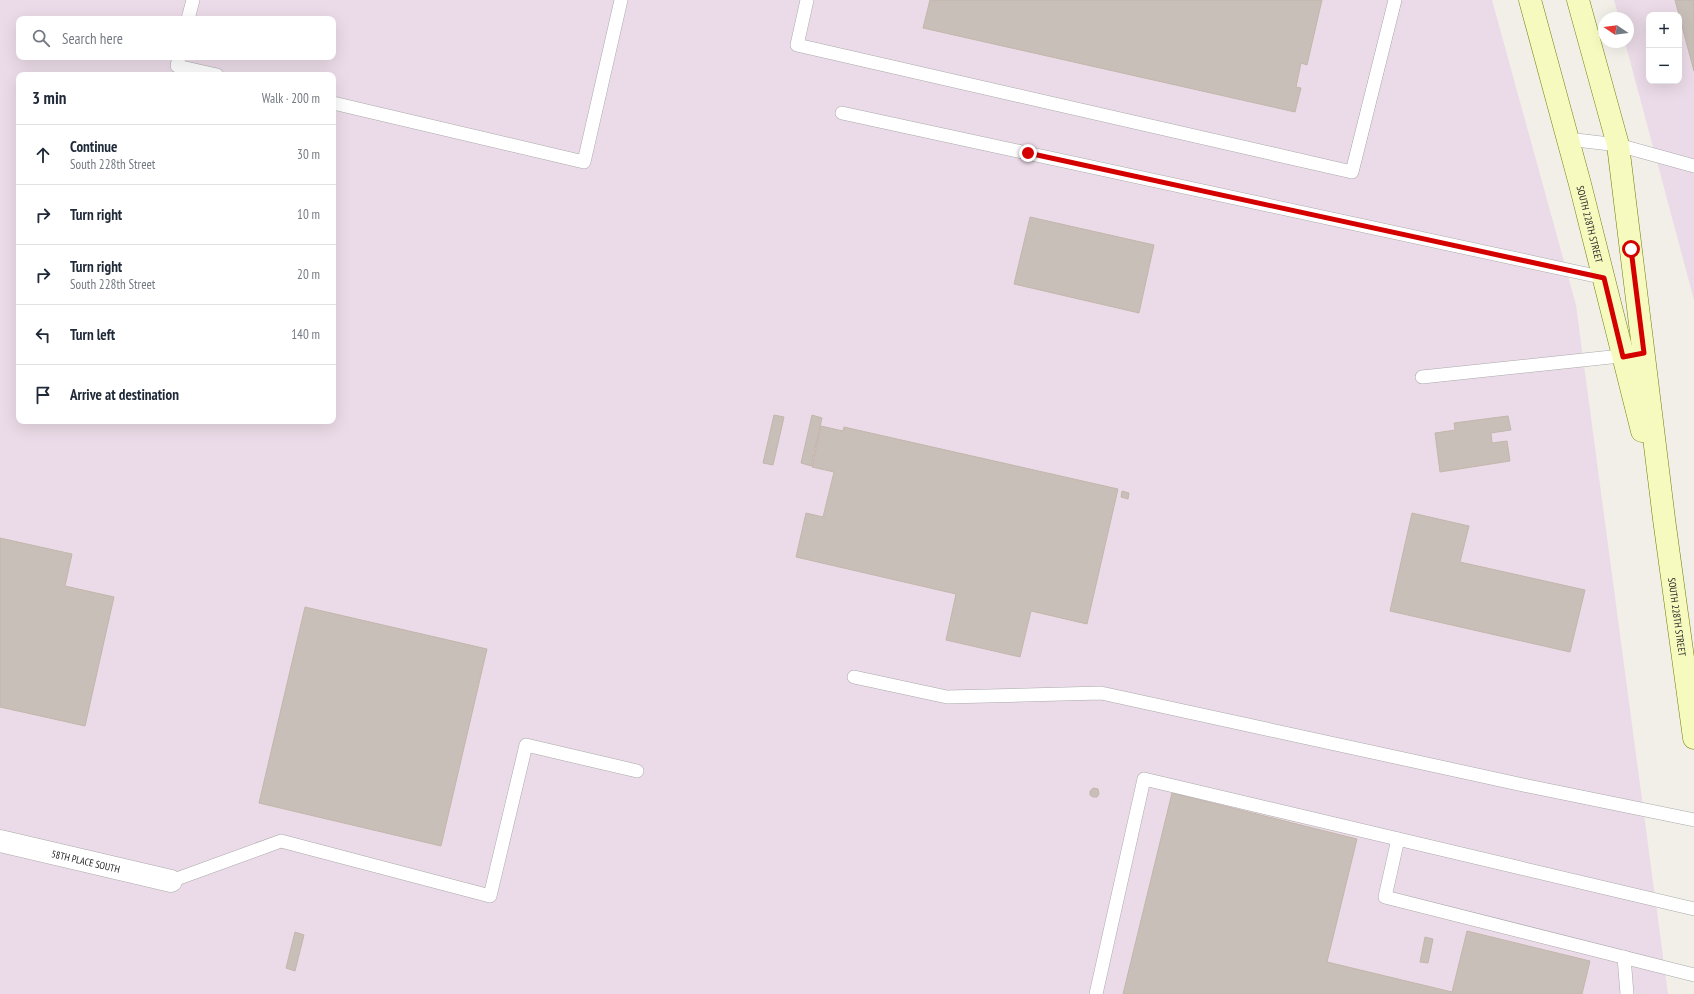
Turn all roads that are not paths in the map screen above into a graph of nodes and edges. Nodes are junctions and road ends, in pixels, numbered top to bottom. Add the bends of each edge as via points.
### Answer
1 (193, 0) edge
2 (621, 0) edge
3 (808, 0) edge
4 (1395, 0) edge
5 (1530, 0) edge
6 (1578, 0) edge
7 (189, 16) edge
8 (178, 60) edge
9 (204, 72) edge
10 (336, 103) edge
11 (842, 113) dead end
12 (1568, 139) junction
13 (1618, 145) junction
14 (1694, 166) edge
15 (1604, 278) junction
16 (1633, 355) junction
17 (1422, 377) dead end
18 (854, 677) dead end
19 (1694, 738) edge
20 (637, 771) dead end
21 (1694, 820) edge
22 (1398, 839) junction
23 (0, 841) edge
24 (171, 881) joint
25 (1694, 909) edge
26 (1624, 958) junction
27 (1694, 975) edge
28 (1096, 994) edge
29 (1628, 994) edge

1 - 7 lane
2 - 10 lane via 584,162
3 - 4 lane via 797,45 1352,172
5 - 12 main road, SOUTH 228TH STREET
6 - 13 main road, SOUTH 228TH STREET
8 - 9 lane via 177,66
11 - 15 lane
12 - 13 lane
12 - 15 main road, SOUTH 228TH STREET
13 - 14 lane
13 - 16 main road, SOUTH 228TH STREET
15 - 16 main road, SOUTH 228TH STREET
16 - 17 lane
16 - 19 main road, SOUTH 228TH STREET via 1664,519
18 - 21 lane via 947,697 1101,692
20 - 24 lane via 526,745 490,896 281,841
22 - 25 lane
22 - 26 lane via 1385,897
22 - 28 lane via 1144,779
23 - 24 street, 58TH PLACE SOUTH
26 - 27 lane
26 - 29 lane

